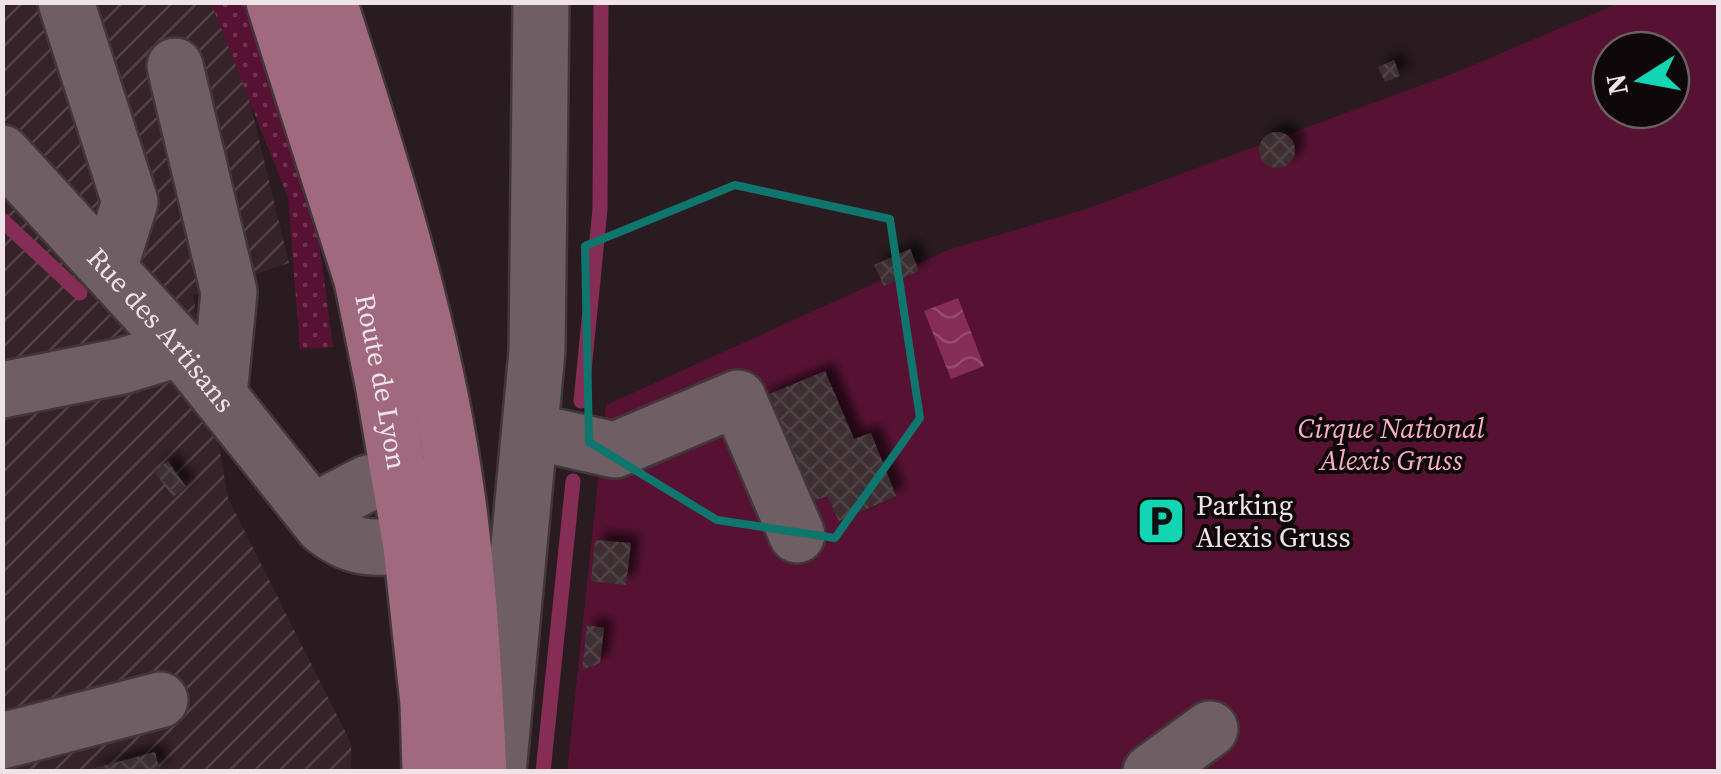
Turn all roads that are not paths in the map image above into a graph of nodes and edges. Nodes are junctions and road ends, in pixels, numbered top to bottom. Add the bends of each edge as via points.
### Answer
1 (66, 2) edge
2 (274, 2) edge
3 (329, 2) edge
4 (541, 2) edge
5 (175, 66) dead end
6 (2, 152) edge
7 (109, 268) junction
8 (181, 348) junction
9 (9, 377) edge
10 (219, 396) junction
11 (530, 430) junction
12 (424, 504) junction
13 (797, 535) dead end
14 (160, 700) dead end
15 (1210, 728) dead end
16 (2, 741) edge
17 (430, 772) edge
18 (477, 772) edge
19 (498, 772) edge
20 (1151, 772) edge

1 - 7 street via 130,202
2 - 12 main road, Route de Lyon
3 - 12 main road, Route de Lyon via 420,306
4 - 11 street
5 - 10 street via 230,292
6 - 7 street, Rue des Artisans
7 - 8 street, Rue des Artisans
8 - 9 street via 122,366
8 - 10 street, Rue des Artisans
10 - 12 street, Rue des Artisans via 312,512 368,483
11 - 13 street via 615,450 738,398
11 - 19 street
12 - 17 main road, Route de Lyon
12 - 18 main road, Route de Lyon via 473,650
14 - 16 street
15 - 20 street

